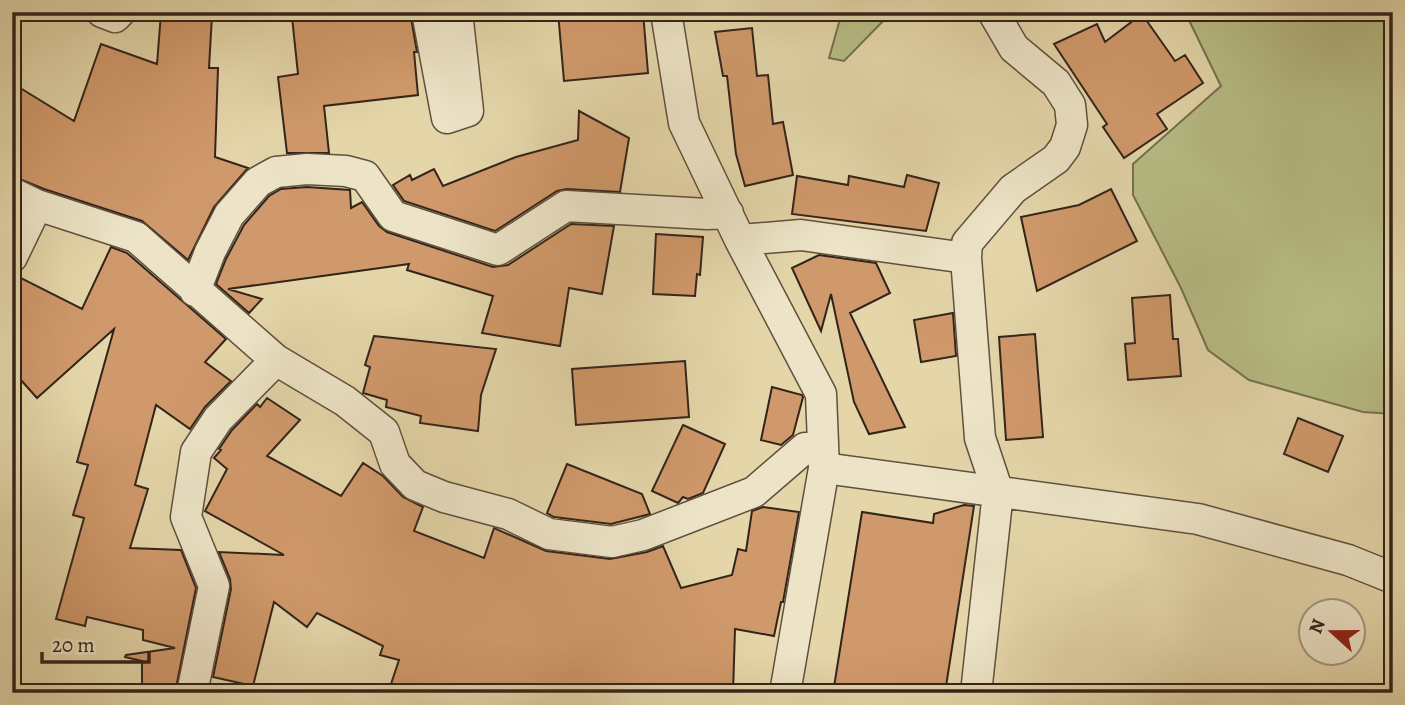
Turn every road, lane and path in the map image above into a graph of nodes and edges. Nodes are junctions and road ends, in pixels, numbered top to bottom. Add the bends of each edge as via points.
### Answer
1 (102, 12) edge
2 (120, 12) edge
3 (427, 12) edge
4 (457, 12) edge
5 (666, 12) edge
6 (993, 12) edge
7 (25, 199) edge
8 (734, 226) junction
9 (12, 257) edge
10 (966, 258) junction
11 (195, 290) junction
12 (276, 360) junction
13 (823, 458) junction
14 (998, 492) junction
15 (1393, 578) edge
16 (192, 693) edge
17 (785, 693) edge
18 (975, 693) edge

1 - 2 street via 115,17
3 - 4 street via 447,118 468,111
5 - 8 street via 684,123
6 - 10 street via 1014,48 1056,83 1070,105 1072,125 1056,159 1013,189 967,243
7 - 9 street
7 - 11 street via 136,237
8 - 10 street
8 - 11 street via 707,214 566,206 498,250 393,216 365,176 333,170 276,172 258,182 229,215
8 - 13 street via 821,394
10 - 14 street via 980,438
11 - 12 street
12 - 13 street via 345,401 383,432 395,464 415,485 508,514 549,534 612,542 643,535 754,492 805,448
12 - 16 street via 218,419 196,452 186,517 214,586
13 - 14 street
13 - 17 street
14 - 15 street via 1198,519 1348,560
14 - 18 street

